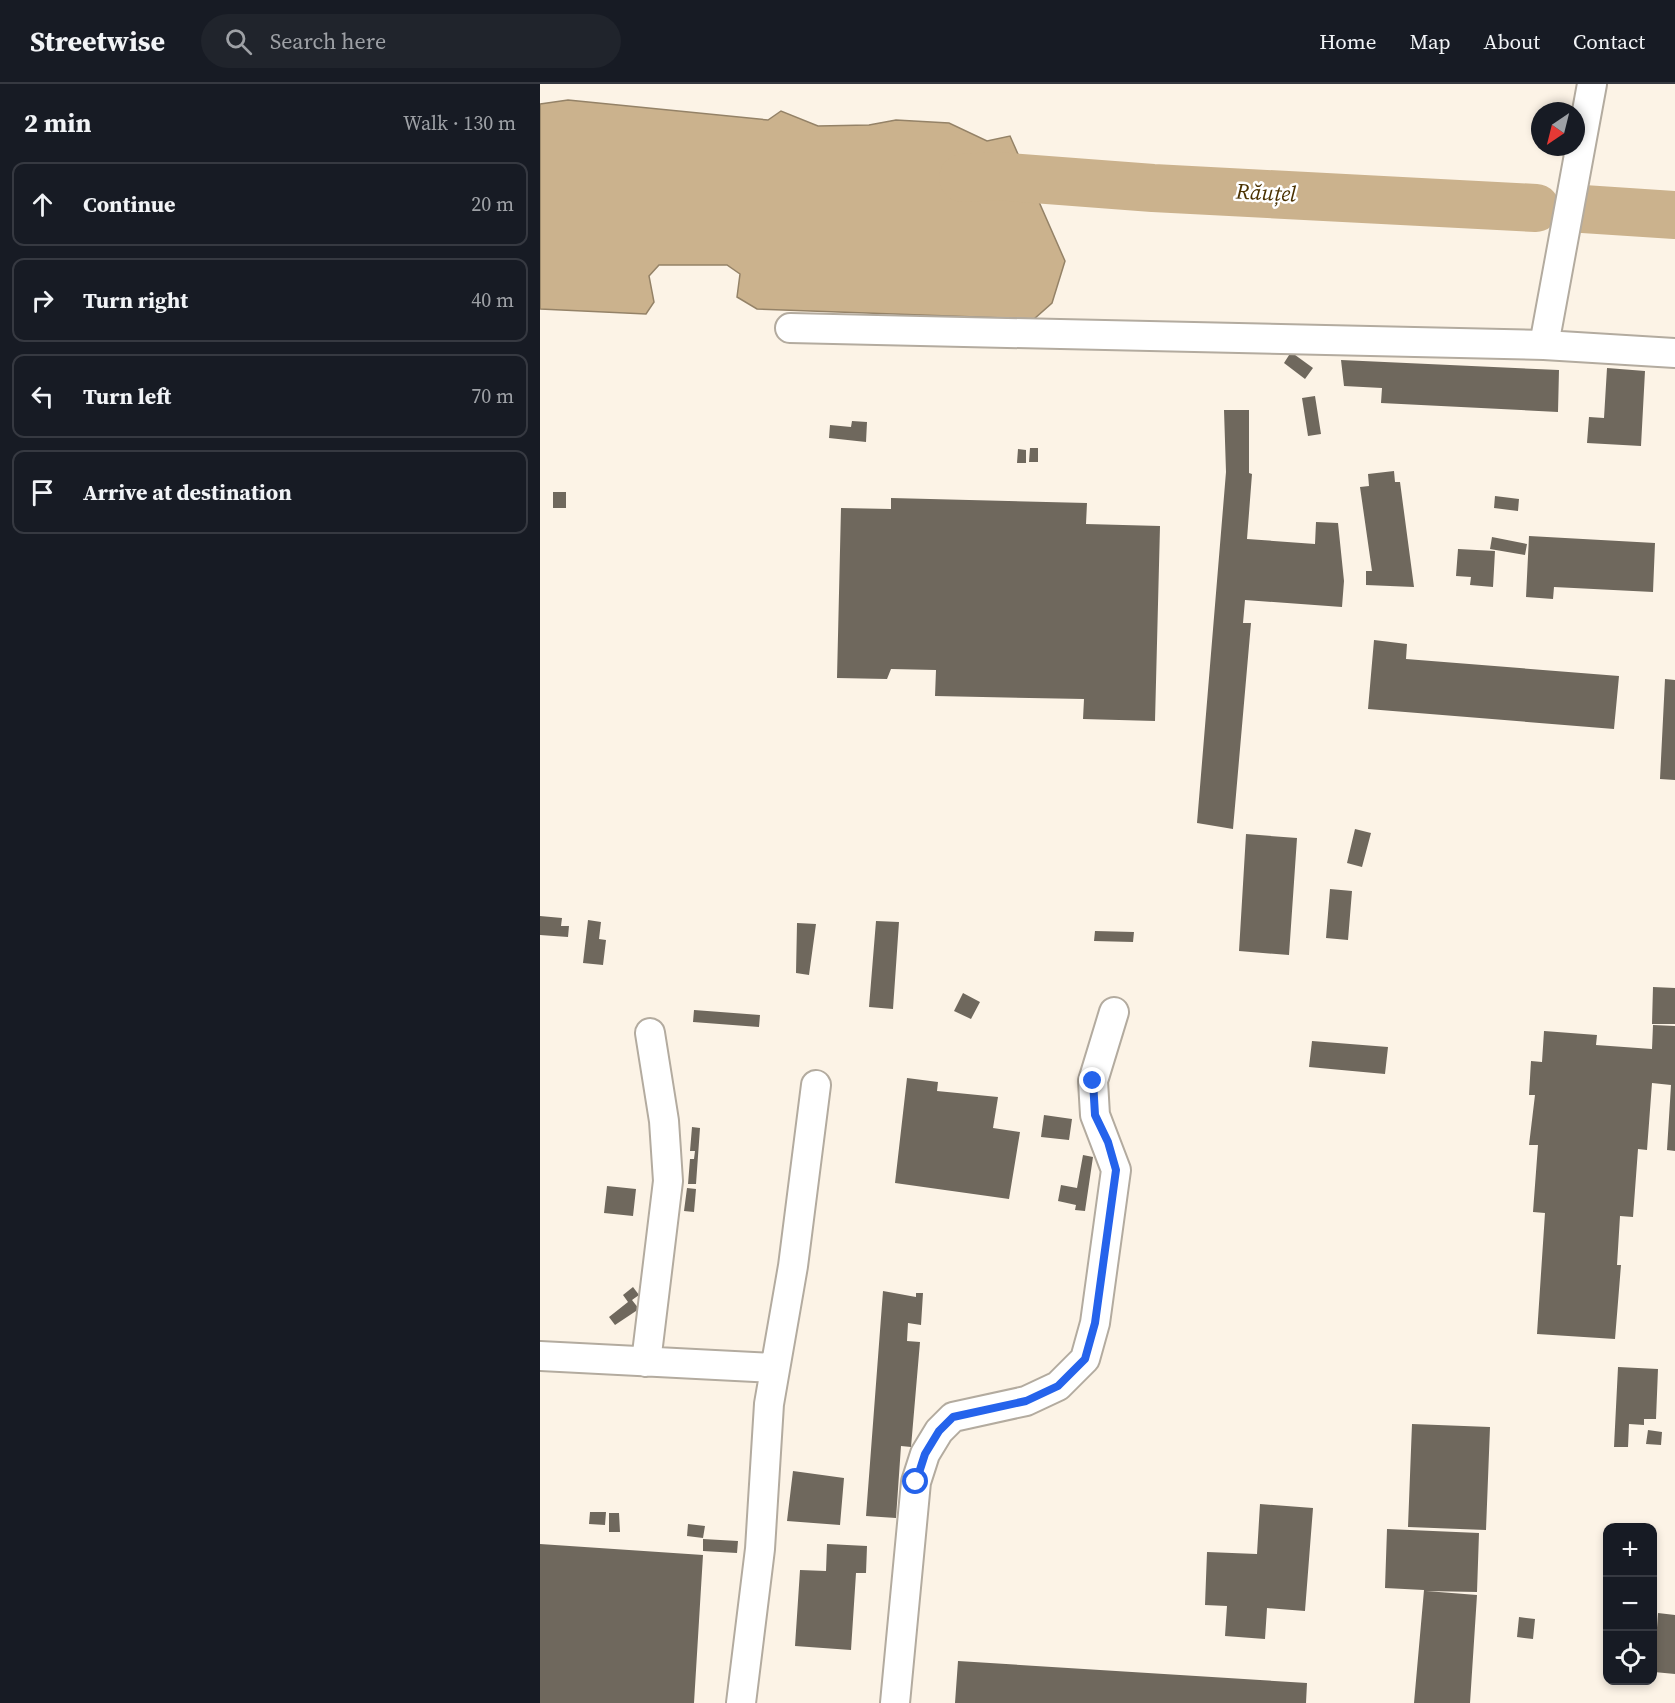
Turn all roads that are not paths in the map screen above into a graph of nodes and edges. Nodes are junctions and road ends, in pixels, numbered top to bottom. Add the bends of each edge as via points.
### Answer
1 (1592, 84) edge
2 (790, 328) dead end
3 (1544, 345) junction
4 (1675, 353) edge
5 (1114, 1012) dead end
6 (650, 1033) dead end
7 (816, 1085) dead end
8 (540, 1356) edge
9 (646, 1362) junction
10 (775, 1368) junction
11 (741, 1703) edge
12 (895, 1703) edge

1 - 3 street
2 - 3 street
3 - 4 street
5 - 12 street via 1093,1081 1095,1115 1116,1170 1095,1323 1085,1359 1058,1386 1026,1401 953,1417 925,1454 916,1482
6 - 9 street via 664,1121 668,1181
7 - 10 street via 793,1266
8 - 9 street
9 - 10 street
10 - 11 street via 769,1404 760,1549

